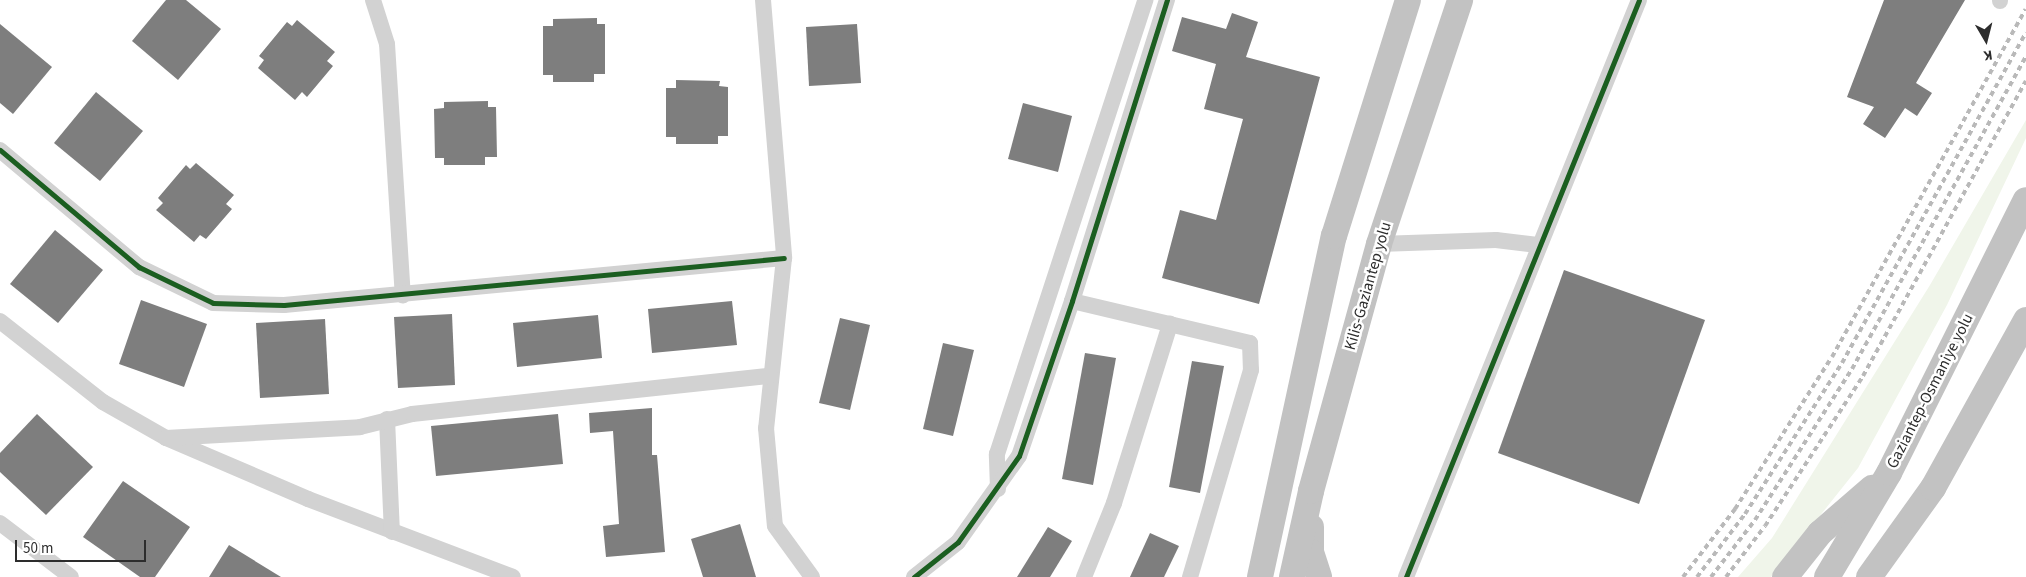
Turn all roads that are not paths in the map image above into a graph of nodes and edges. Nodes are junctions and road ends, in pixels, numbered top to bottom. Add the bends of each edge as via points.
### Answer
1 (373, 0) edge
2 (763, 0) edge
3 (1145, 0) edge
4 (1167, 0) edge
5 (1408, 0) edge
6 (1460, 0) edge
7 (1639, 0) edge
8 (0, 150) edge
9 (2026, 200) edge
10 (1378, 244) junction
11 (1538, 245) junction
12 (784, 258) junction
13 (403, 295) junction
14 (1072, 301) junction
15 (2026, 320) edge
16 (0, 321) edge
17 (1170, 324) junction
18 (770, 376) junction
19 (386, 419) junction
20 (166, 438) junction
21 (1889, 473) junction
22 (1932, 488) junction
23 (998, 489) junction
24 (1311, 491) junction
25 (0, 523) edge
26 (392, 532) junction
27 (71, 577) edge
28 (513, 577) edge
29 (812, 577) edge
30 (914, 577) edge
31 (1084, 577) edge
32 (1190, 577) edge
33 (1260, 577) edge
34 (1292, 577) edge
35 (1319, 577) edge
36 (1406, 577) edge
37 (1785, 577) edge
38 (1827, 577) edge
39 (1869, 577) edge
40 (1891, 577) edge

1 - 13 street via 387,44
2 - 12 street
3 - 23 street via 997,454
4 - 14 street
5 - 33 highway via 1334,236
6 - 10 highway, Kilis-Gaziantep yolu
7 - 11 street via 1599,105
8 - 13 street via 139,267 213,303 284,305
9 - 21 highway, Gaziantep-Osmaniye yolu
10 - 11 street via 1496,240
10 - 24 highway, Kilis-Gaziantep yolu
11 - 36 street
12 - 13 street
12 - 18 street
14 - 17 street
14 - 23 street via 1019,456
15 - 22 highway
16 - 20 street via 103,402
17 - 31 street via 1114,503
17 - 32 street via 1250,343 1251,370
18 - 19 street
18 - 29 street via 766,428 776,526
19 - 20 street via 360,427
19 - 26 street
20 - 26 street
21 - 37 highway via 1820,533
21 - 38 highway, Gaziantep-Osmaniye yolu
22 - 39 highway
22 - 40 highway
23 - 30 street via 958,542
24 - 34 highway, Kilis-Gaziantep yolu
24 - 35 highway via 1310,552
25 - 27 street
26 - 28 street

